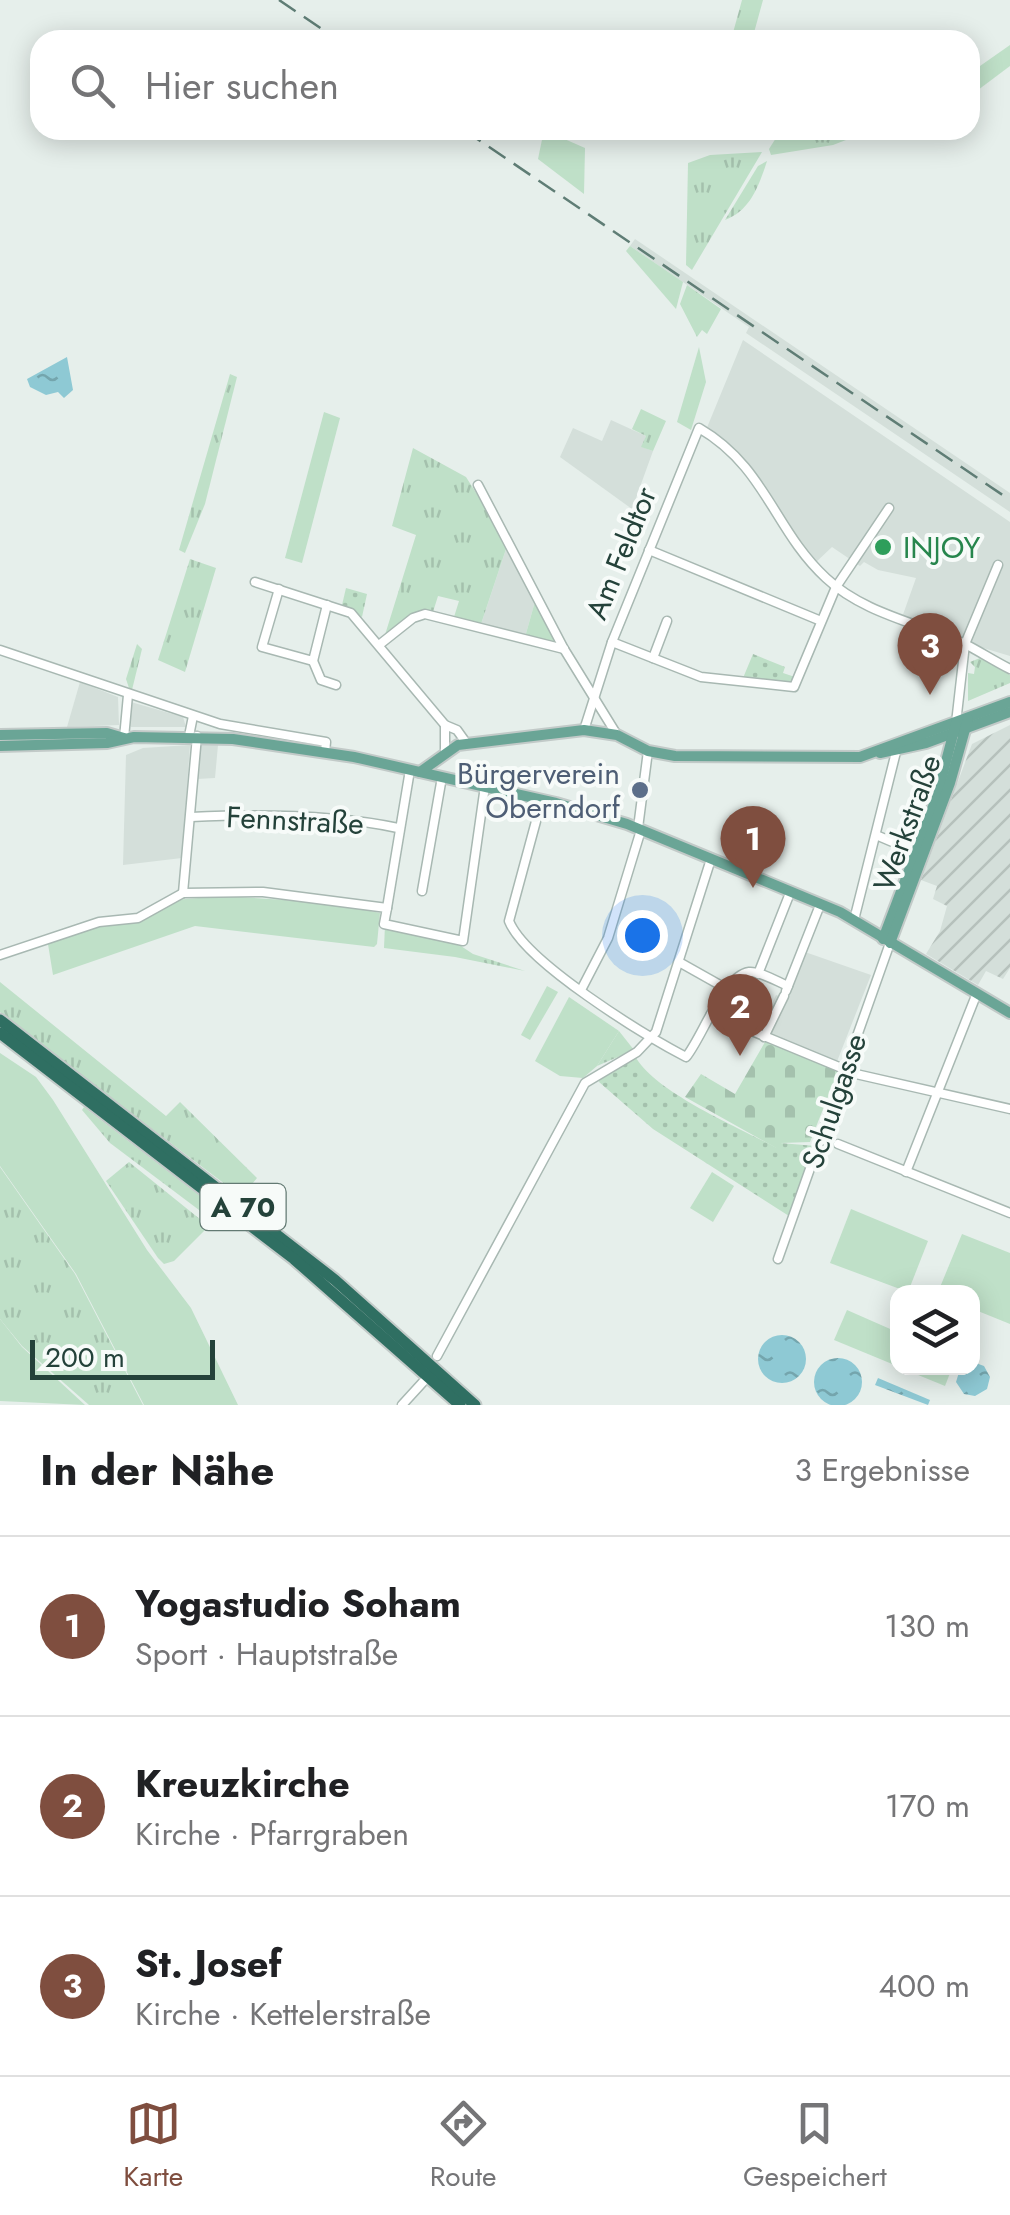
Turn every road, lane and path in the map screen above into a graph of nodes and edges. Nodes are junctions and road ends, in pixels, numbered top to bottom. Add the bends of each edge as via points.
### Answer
1 (478, 485) dead end
2 (890, 508) dead end
3 (650, 550) junction
4 (998, 565) dead end
5 (254, 582) dead end
6 (836, 586) junction
7 (279, 589) junction
8 (328, 604) junction
9 (667, 621) dead end
10 (821, 621) junction
11 (612, 642) junction
12 (965, 644) junction
13 (379, 645) junction
14 (564, 649) junction
15 (0, 650) edge
16 (653, 658) junction
17 (313, 661) junction
18 (1010, 669) edge
19 (336, 685) dead end
20 (128, 695) junction
21 (593, 698) junction
22 (1010, 702) edge
23 (1010, 712) edge
24 (193, 716) junction
25 (446, 725) junction
26 (961, 727) junction
27 (584, 730) junction
28 (617, 735) junction
29 (193, 736) junction
30 (3, 738) edge
31 (124, 738) junction
32 (926, 743) junction
33 (467, 744) junction
34 (648, 751) junction
35 (325, 752) junction
36 (444, 752) junction
37 (896, 752) junction
38 (874, 753) junction
39 (946, 761) junction
40 (415, 771) junction
41 (446, 778) junction
42 (486, 786) junction
43 (542, 799) junction
44 (191, 817) junction
45 (398, 828) junction
46 (639, 829) junction
47 (876, 834) junction
48 (916, 852) junction
49 (711, 860) junction
50 (422, 891) dead end
51 (183, 893) junction
52 (790, 893) junction
53 (820, 905) junction
54 (387, 908) junction
55 (854, 920) junction
56 (886, 941) junction
57 (0, 955) edge
58 (679, 962) junction
59 (758, 974) junction
60 (727, 989) junction
61 (580, 990) junction
62 (786, 991) junction
63 (977, 993) junction
64 (1010, 1013) edge
65 (712, 1014) junction
66 (0, 1020) edge
67 (0, 1033) edge
68 (654, 1035) junction
69 (764, 1038) junction
70 (845, 1070) junction
71 (938, 1091) junction
72 (1010, 1109) edge
73 (838, 1144) dead end
74 (906, 1172) junction
75 (1010, 1213) edge
76 (778, 1259) dead end
77 (436, 1356) dead end
78 (424, 1382) dead end
79 (402, 1405) edge
80 (460, 1405) edge
81 (475, 1405) edge

1 - 14 street
2 - 6 street
3 - 6 street, Am Feldtor via 699,428 746,464 812,564
3 - 10 street
3 - 11 street, Am Feldtor
4 - 12 street
5 - 7 street
6 - 10 street
6 - 12 street
7 - 8 street
7 - 17 street via 262,647
8 - 13 street via 351,613
8 - 17 street
9 - 16 street
10 - 16 street via 797,685 701,676
11 - 16 street
11 - 21 street, Am Feldtor
12 - 18 street
12 - 26 street
13 - 14 street via 425,614
13 - 25 street
14 - 21 street
15 - 20 street
17 - 19 street via 320,680
20 - 24 street
20 - 31 street
21 - 27 street, Am Feldtor
21 - 28 street
22 - 26 main road
23 - 26 main road
24 - 29 street
24 - 35 street via 326,742
25 - 33 street
25 - 36 street
26 - 32 main road
26 - 38 main road
26 - 39 main road, Werkstraße
26 - 56 main road, Werkstraße
27 - 28 main road
27 - 33 main road
28 - 34 main road
29 - 31 main road
29 - 35 main road
29 - 44 street
30 - 31 main road
32 - 37 main road
32 - 39 main road
33 - 36 main road
34 - 38 main road via 836,759
34 - 46 street
35 - 40 main road
36 - 40 main road
36 - 41 main road
37 - 38 main road
37 - 47 street
39 - 48 main road, Werkstraße
40 - 41 main road
40 - 45 street
41 - 42 main road
41 - 50 street
42 - 43 main road
42 - 54 street via 463,942 384,924
43 - 46 main road
43 - 61 street via 509,920 526,948
44 - 45 street, Fennstraße via 343,816
44 - 51 street
45 - 54 street
46 - 49 main road
46 - 61 street via 608,938
47 - 48 street
47 - 55 street
48 - 56 main road, Werkstraße
49 - 52 main road
49 - 58 street
51 - 54 street via 263,892
51 - 57 street via 138,918 99,922
52 - 53 main road
52 - 59 street
53 - 55 main road
53 - 62 street
55 - 56 main road
56 - 63 main road
56 - 70 street, Schulgasse
58 - 60 street
58 - 68 street
59 - 60 street via 744,974
59 - 62 street
60 - 65 street
61 - 68 street
62 - 69 street
63 - 64 main road
63 - 71 street
65 - 68 street via 686,1057
65 - 69 street
66 - 81 highway, A 70 via 335,1280
67 - 80 highway, A 70 via 294,1259
68 - 77 street via 584,1082
69 - 70 street
70 - 71 street
70 - 76 street, Schulgasse
71 - 72 street
71 - 74 street
73 - 74 street
74 - 75 street
78 - 79 street

